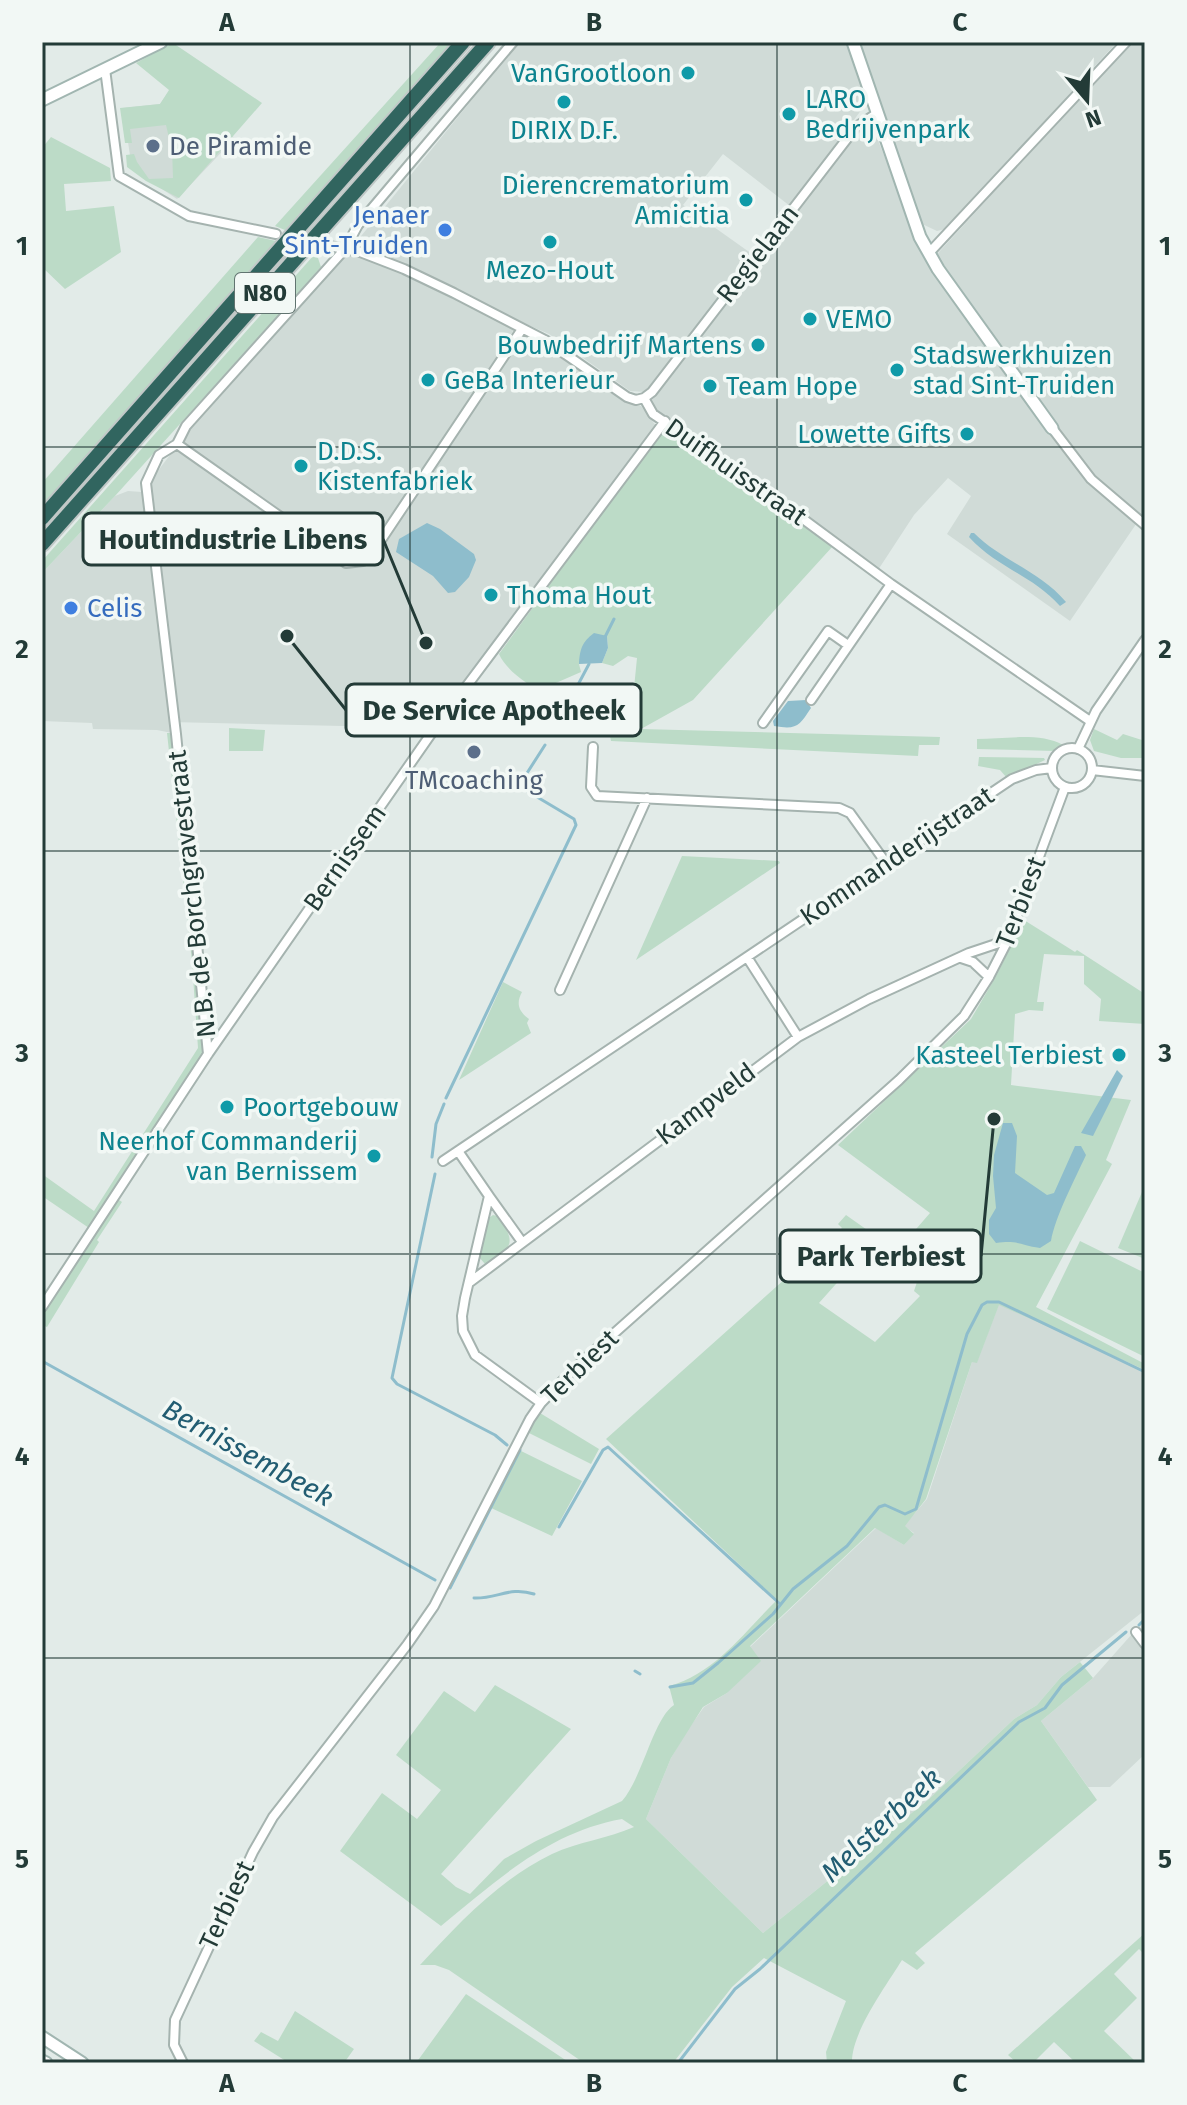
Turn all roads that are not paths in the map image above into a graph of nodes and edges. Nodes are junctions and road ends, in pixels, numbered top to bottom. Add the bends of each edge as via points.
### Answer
1 (161, 42) edge
2 (463, 42) edge
3 (488, 42) edge
4 (513, 42) edge
5 (853, 42) edge
6 (1126, 42) edge
7 (105, 69) junction
8 (42, 100) edge
9 (876, 114) junction
10 (276, 234) dead end
11 (324, 245) dead end
12 (345, 249) junction
13 (929, 253) junction
14 (522, 329) junction
15 (644, 398) junction
16 (665, 421) junction
17 (1052, 428) joint
18 (177, 444) junction
19 (42, 518) edge
20 (1145, 525) edge
21 (42, 544) edge
22 (891, 584) junction
23 (1145, 640) edge
24 (848, 645) junction
25 (811, 700) dead end
26 (1090, 721) junction
27 (763, 723) dead end
28 (593, 747) dead end
29 (1078, 749) junction
30 (1052, 768) junction
31 (1092, 770) junction
32 (1145, 776) edge
33 (1065, 787) junction
34 (647, 798) junction
35 (886, 863) junction
36 (1008, 940) junction
37 (747, 957) junction
38 (961, 958) junction
39 (989, 977) junction
40 (560, 990) dead end
41 (798, 1037) junction
42 (208, 1054) junction
43 (458, 1151) junction
44 (443, 1161) dead end
45 (489, 1196) junction
46 (522, 1242) junction
47 (470, 1282) junction
48 (42, 1307) edge
49 (541, 1403) junction
50 (1136, 1632) dead end
51 (1145, 1644) edge
52 (42, 2037) edge
53 (82, 2063) edge
54 (183, 2063) edge

1 - 7 street
2 - 19 highway, N80
3 - 21 highway, N80
4 - 12 street, N.B. de Borchgravestraat via 358,225
5 - 9 street
6 - 13 street
7 - 8 street
7 - 10 street via 119,176 189,216
9 - 13 street
9 - 15 street, Regielaan via 856,127
11 - 12 street, Duifhuisstraat
12 - 14 street, Duifhuisstraat via 404,269
12 - 18 street, N.B. de Borchgravestraat via 186,426
13 - 17 street
14 - 15 street, Duifhuisstraat via 627,397
14 - 18 street via 363,561 346,563
15 - 16 street, Duifhuisstraat via 653,414
16 - 22 street, Duifhuisstraat
16 - 42 street, Bernissem via 442,719
17 - 20 street via 1091,479
18 - 42 street, N.B. de Borchgravestraat via 159,455 146,483
22 - 24 street
22 - 26 street, Duifhuisstraat
23 - 26 street
24 - 25 street
24 - 27 street via 828,631
26 - 29 street
28 - 34 street via 594,793
29 - 30 street via 1060,752
29 - 31 street
30 - 33 street
30 - 35 street, Kommanderijstraat via 1012,779
31 - 32 street
31 - 33 street via 1083,785
33 - 36 street, Terbiest
34 - 35 street via 846,810
34 - 40 street
35 - 37 street, Kommanderijstraat
36 - 38 street, Kampveld
36 - 39 street, Terbiest
37 - 41 street
37 - 43 street, Kommanderijstraat
38 - 39 street
38 - 41 street, Kampveld
39 - 49 street, Terbiest via 964,1016 936,1045
41 - 46 street, Kampveld
42 - 48 street, Bernissem
43 - 44 street, Kommanderijstraat
43 - 45 street
45 - 46 street
45 - 47 street
46 - 47 street, Kampveld
47 - 49 street via 463,1331 475,1355
49 - 54 street, Terbiest via 434,1606 279,1807 253,1852 175,2020 174,2045
50 - 51 street
52 - 53 street

